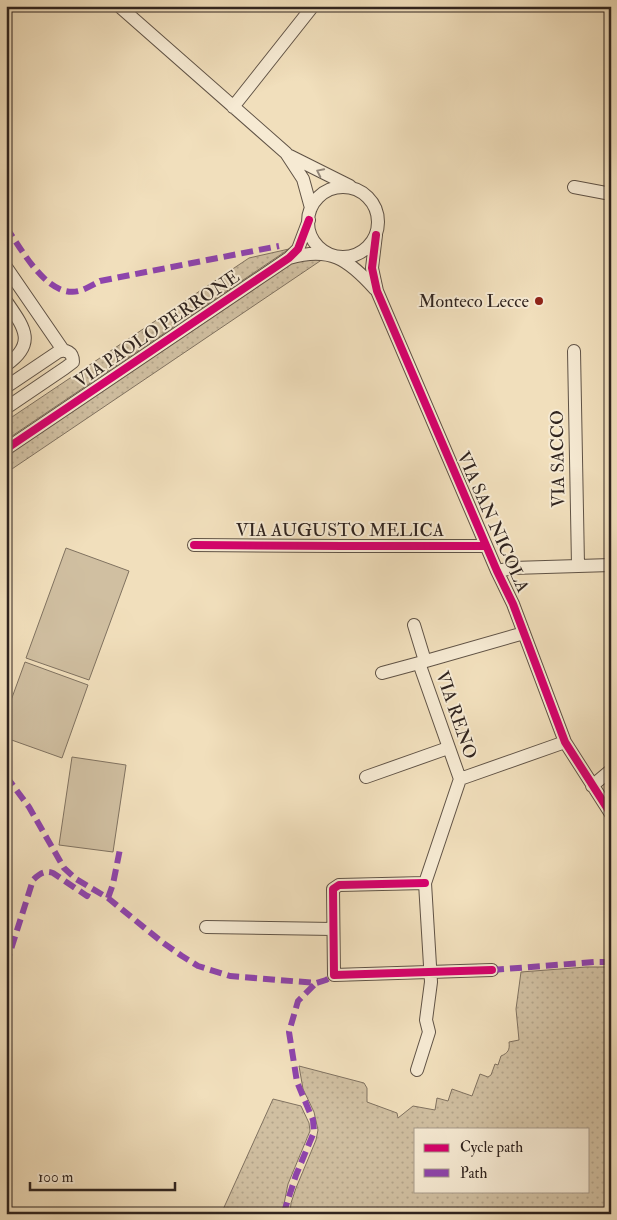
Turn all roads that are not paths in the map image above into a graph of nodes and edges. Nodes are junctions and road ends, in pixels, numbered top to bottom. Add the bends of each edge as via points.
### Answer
1 (119, 6) edge
2 (313, 6) edge
3 (233, 107) junction
4 (286, 153) junction
5 (574, 187) dead end
6 (355, 188) junction
7 (611, 194) edge
8 (310, 214) junction
9 (376, 235) junction
10 (335, 256) junction
11 (289, 258) junction
12 (6, 267) edge
13 (377, 291) junction
14 (6, 301) edge
15 (63, 350) junction
16 (574, 352) dead end
17 (6, 365) edge
18 (6, 387) edge
19 (6, 408) edge
20 (6, 449) edge
21 (194, 545) dead end
22 (486, 546) junction
23 (611, 564) edge
24 (578, 565) junction
25 (497, 571) junction
26 (414, 624) dead end
27 (524, 633) junction
28 (422, 662) junction
29 (382, 673) dead end
30 (565, 742) junction
31 (448, 748) junction
32 (611, 770) edge
33 (366, 777) dead end
34 (460, 779) junction
35 (592, 786) junction
36 (611, 814) edge
37 (425, 883) junction
38 (206, 927) dead end
39 (333, 929) junction
40 (492, 970) dead end
41 (430, 972) junction
42 (417, 1070) dead end

1 - 3 street, VIA SAN NICOLA
2 - 3 street
3 - 4 street, VIA SAN NICOLA
6 -> 4 street, VIA SAN NICOLA
4 - 8 street, VIA SAN NICOLA via 303,179
5 - 7 street
6 - 8 street via 329,190 321,195
6 - 9 street, VIA SAN NICOLA via 363,192 376,208
8 - 10 street, VIA SAN NICOLA via 311,234 317,245
8 - 11 street, VIA PAOLO PERRONE via 298,249
9 - 10 street via 359,253
9 - 13 street, VIA SAN NICOLA via 372,268
10 - 11 street, VIA PAOLO PERRONE via 314,253
10 - 13 street, VIA SAN NICOLA
11 - 20 street, VIA PAOLO PERRONE
12 - 15 street
13 - 22 street, VIA SAN NICOLA
14 - 17 street via 23,325 26,337 24,347
15 - 18 street
15 - 19 street via 73,357 73,362
16 - 24 street, VIA SACCO
21 - 22 street, VIA AUGUSTO MELICA
22 - 25 street, VIA SAN NICOLA
23 - 24 street
24 - 25 street
25 - 27 street, VIA SAN NICOLA
26 - 28 street
27 - 28 street, VIA RENO
27 - 30 street, VIA SAN NICOLA
28 - 29 street, VIA RENO
28 - 31 street, VIA RENO
30 - 34 street
30 - 35 street, VIA SAN NICOLA
31 - 33 street
31 - 34 street, VIA RENO
32 - 35 street
34 - 37 street
35 - 36 street, VIA SAN NICOLA
37 - 39 street via 339,885 333,889
37 - 41 street
38 - 39 street
39 - 41 street via 334,975
40 - 41 street
41 - 42 street via 426,1020 429,1032

